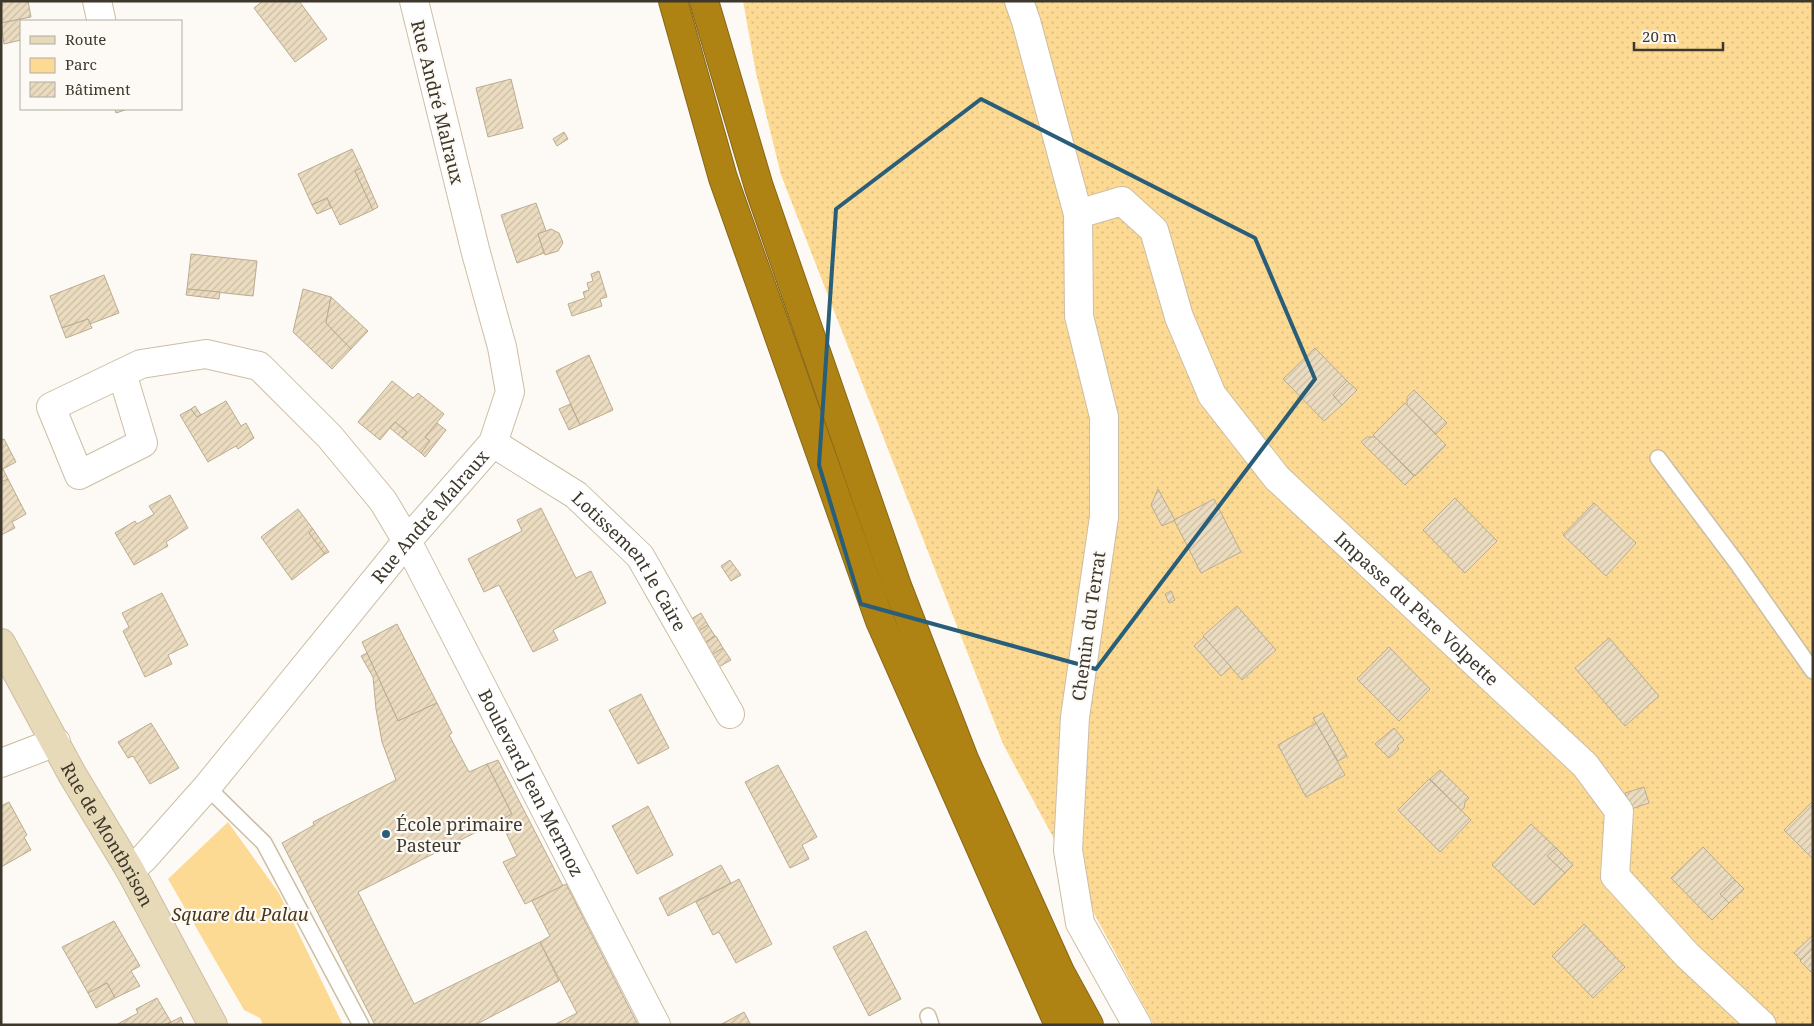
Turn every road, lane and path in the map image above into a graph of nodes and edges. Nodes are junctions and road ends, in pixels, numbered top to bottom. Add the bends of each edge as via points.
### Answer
1 (414, 1) edge
2 (673, 1) edge
3 (704, 1) edge
4 (1019, 1) edge
5 (1078, 214) junction
6 (122, 373) dead end
7 (493, 443) junction
8 (1658, 458) dead end
9 (407, 541) junction
10 (1, 643) edge
11 (1813, 671) edge
12 (730, 714) dead end
13 (56, 742) junction
14 (1, 763) edge
15 (207, 787) junction
16 (130, 870) junction
17 (212, 1025) edge
18 (361, 1025) edge
19 (656, 1025) edge
20 (1059, 1025) edge
21 (1089, 1025) edge
22 (1137, 1025) edge
23 (1762, 1025) edge

1 - 7 street, Rue André Malraux via 502,347 510,392
2 - 20 highway via 723,178 880,621
3 - 21 highway via 758,187 897,586 964,759 1060,972
4 - 5 street, Chemin du Terrat
5 - 22 street, Chemin du Terrat via 1079,316 1104,417 1104,517 1075,717 1068,850 1080,923
5 - 23 street, Impasse du Père Volpette via 1122,201 1154,230 1179,317 1212,395 1277,478 1585,765 1619,811 1615,876 1687,955
6 - 9 street, Boulevard Jean Mermoz via 141,364 206,354 259,366 330,436 383,501
7 - 9 street, Rue André Malraux
7 - 12 street, Lotissement le Caire via 576,496 640,556
8 - 11 lane
9 - 15 street, Rue André Malraux
9 - 19 street, Boulevard Jean Mermoz
10 - 13 main road, Rue de Montbrison
13 - 14 street
13 - 16 main road, Rue de Montbrison
15 - 16 street, Rue André Malraux
15 - 18 lane via 264,843
16 - 17 main road, Rue de Montbrison

